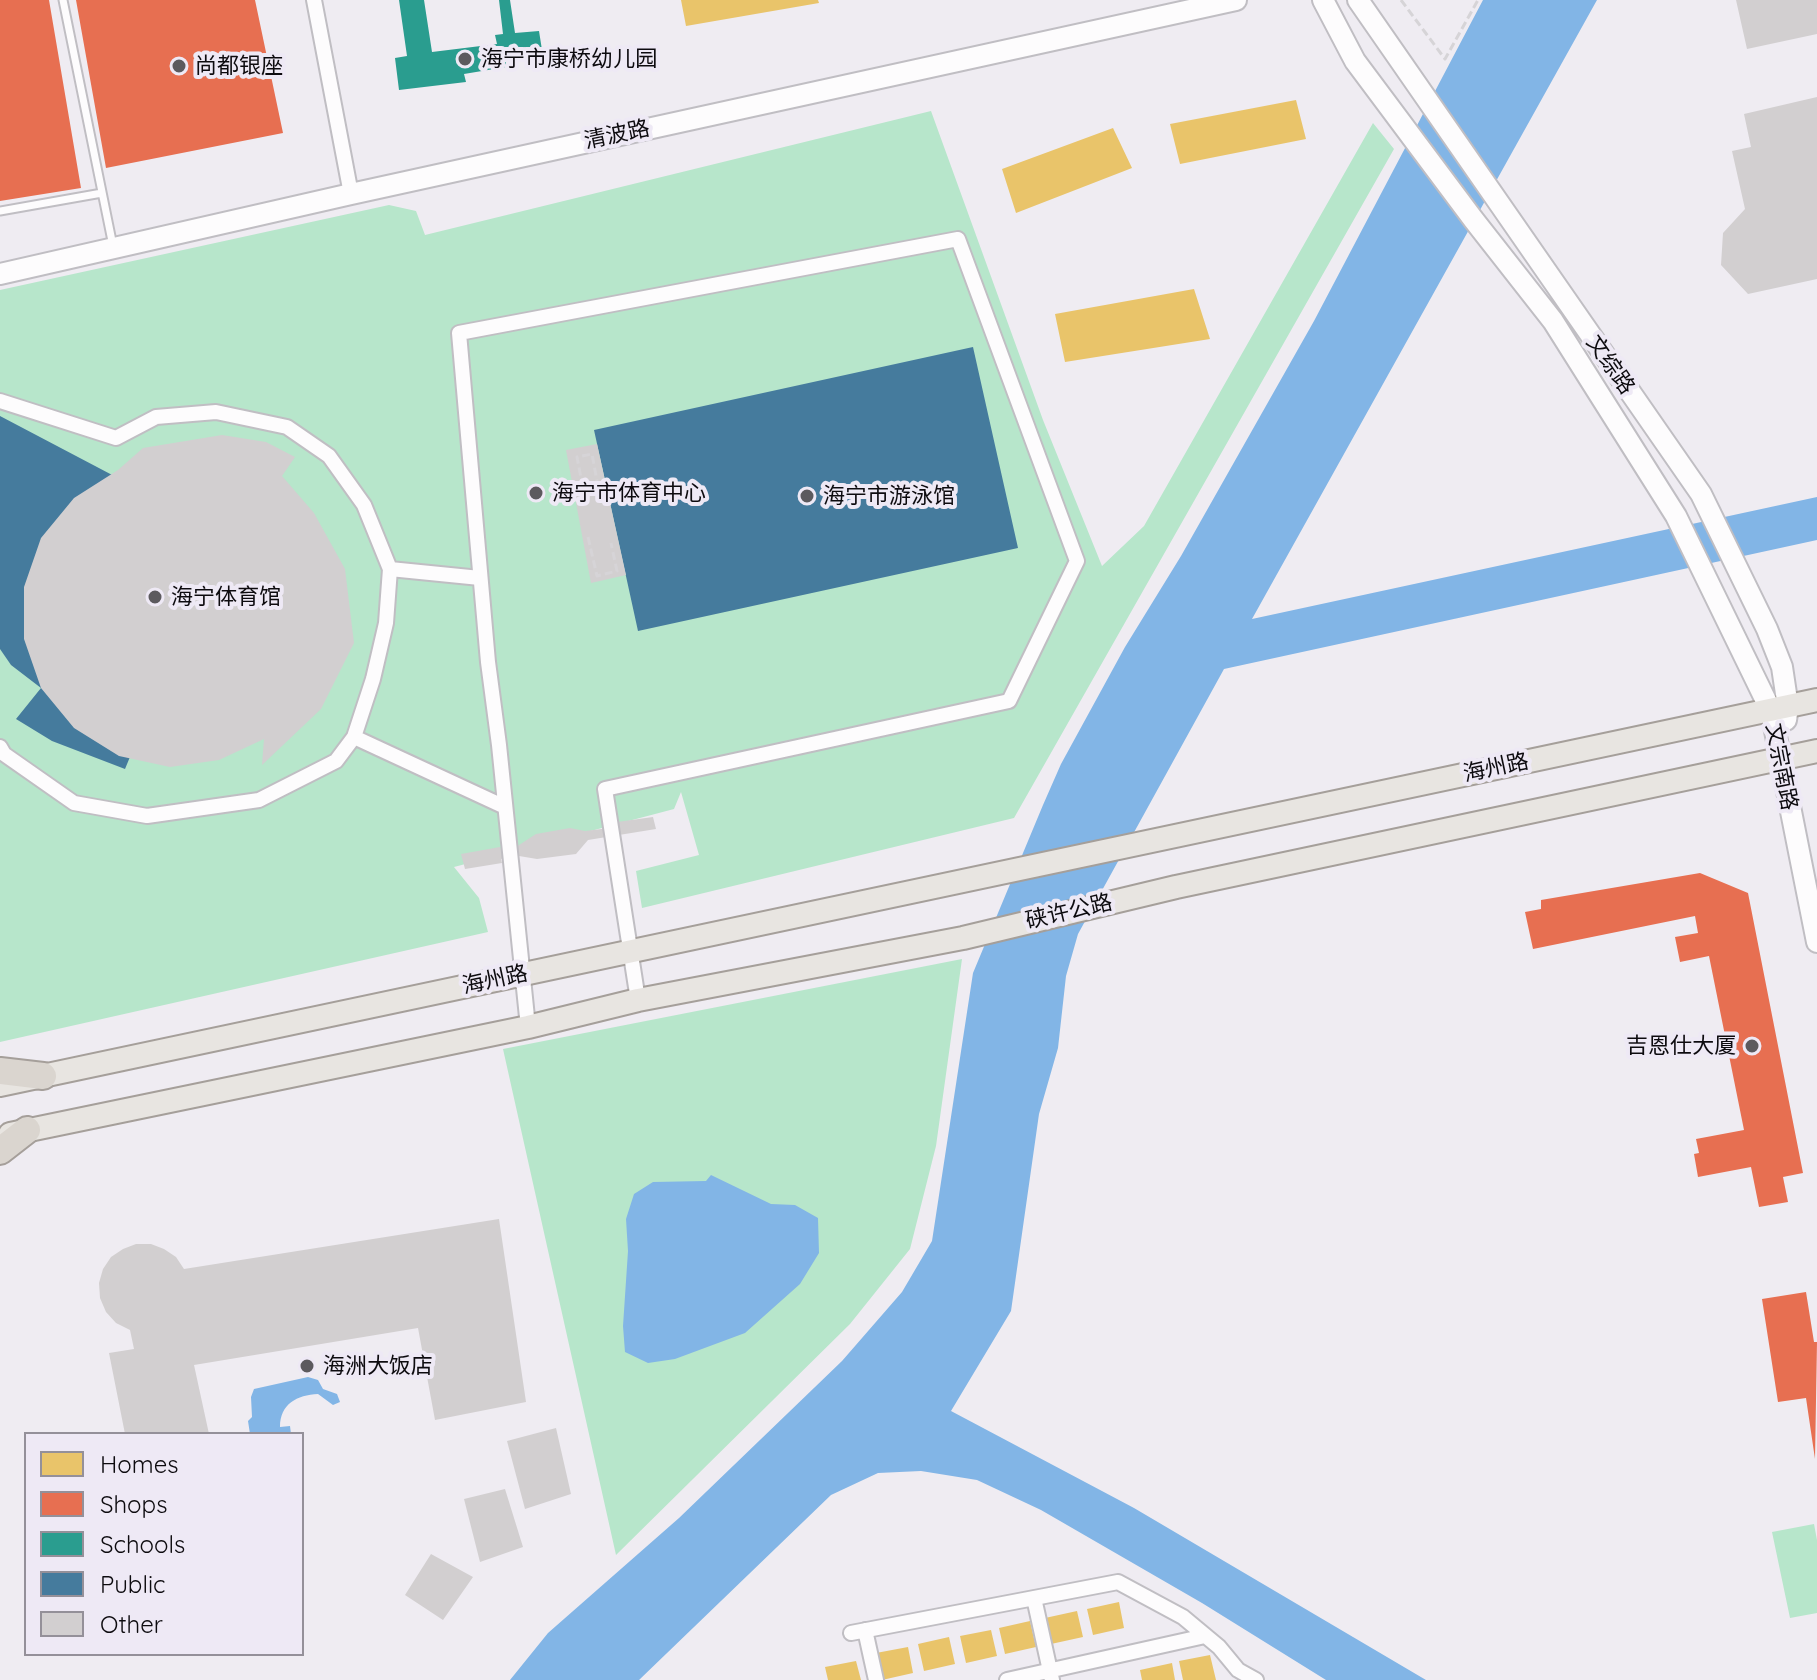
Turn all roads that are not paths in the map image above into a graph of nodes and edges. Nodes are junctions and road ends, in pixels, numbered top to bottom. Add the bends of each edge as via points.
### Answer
1 (63, 0) edge
2 (314, 0) edge
3 (1236, 0) edge
4 (1323, 0) edge
5 (1358, 0) edge
6 (102, 193) junction
7 (351, 194) junction
8 (0, 211) edge
9 (113, 248) junction
10 (0, 274) edge
11 (0, 401) edge
12 (390, 569) junction
13 (480, 578) junction
14 (1817, 700) edge
15 (1780, 709) junction
16 (354, 737) junction
17 (0, 747) edge
18 (1817, 751) edge
19 (1779, 759) junction
20 (505, 807) junction
21 (1817, 942) edge
22 (631, 951) junction
23 (522, 974) junction
24 (638, 1000) junction
25 (528, 1027) junction
26 (0, 1071) edge
27 (43, 1076) junction
28 (0, 1085) edge
29 (27, 1130) junction
30 (0, 1136) edge
31 (0, 1151) edge
32 (1034, 1598) junction
33 (1205, 1636) junction
34 (1224, 1653) junction
35 (1051, 1675) edge
36 (876, 1680) edge
37 (1007, 1680) edge
38 (1229, 1680) edge
39 (1256, 1680) edge

1 - 6 lane
2 - 7 street
3 - 7 main road, 清波路
4 - 15 main road, 文宗南路 via 1355,61 1553,321 1676,516 1700,570
5 - 15 main road, 文综路 via 1701,494 1782,667
6 - 8 lane
6 - 9 lane
7 - 9 main road, 清波路
9 - 10 main road, 清波路
11 - 12 street via 116,438 156,417 216,412 287,427 329,456 364,505
12 - 13 street
12 - 16 street via 386,623
13 - 20 street
13 - 22 street via 459,333 958,239 1077,561 1009,701 605,789
14 - 15 main road, 海州路
15 - 19 main road, 文综路
15 - 22 main road, 海州路
16 - 17 street via 336,761 259,800 147,816 74,803
16 - 20 street
18 - 19 main road
19 - 21 main road, 文宗南路
19 - 24 main road, 硖许公路 via 1176,887 963,938
20 - 23 street
22 - 23 main road, 海州路
22 - 24 street
23 - 25 street
23 - 27 main road, 海州路
24 - 25 main road
25 - 29 main road
26 - 27 highway
27 - 28 main road, 海州路
29 - 30 main road
29 - 31 highway
32 - 33 street via 1118,1582 1183,1617
32 - 35 street
32 - 36 street via 858,1631
33 - 34 street
33 - 35 street
34 - 38 street
34 - 39 street
35 - 37 street

